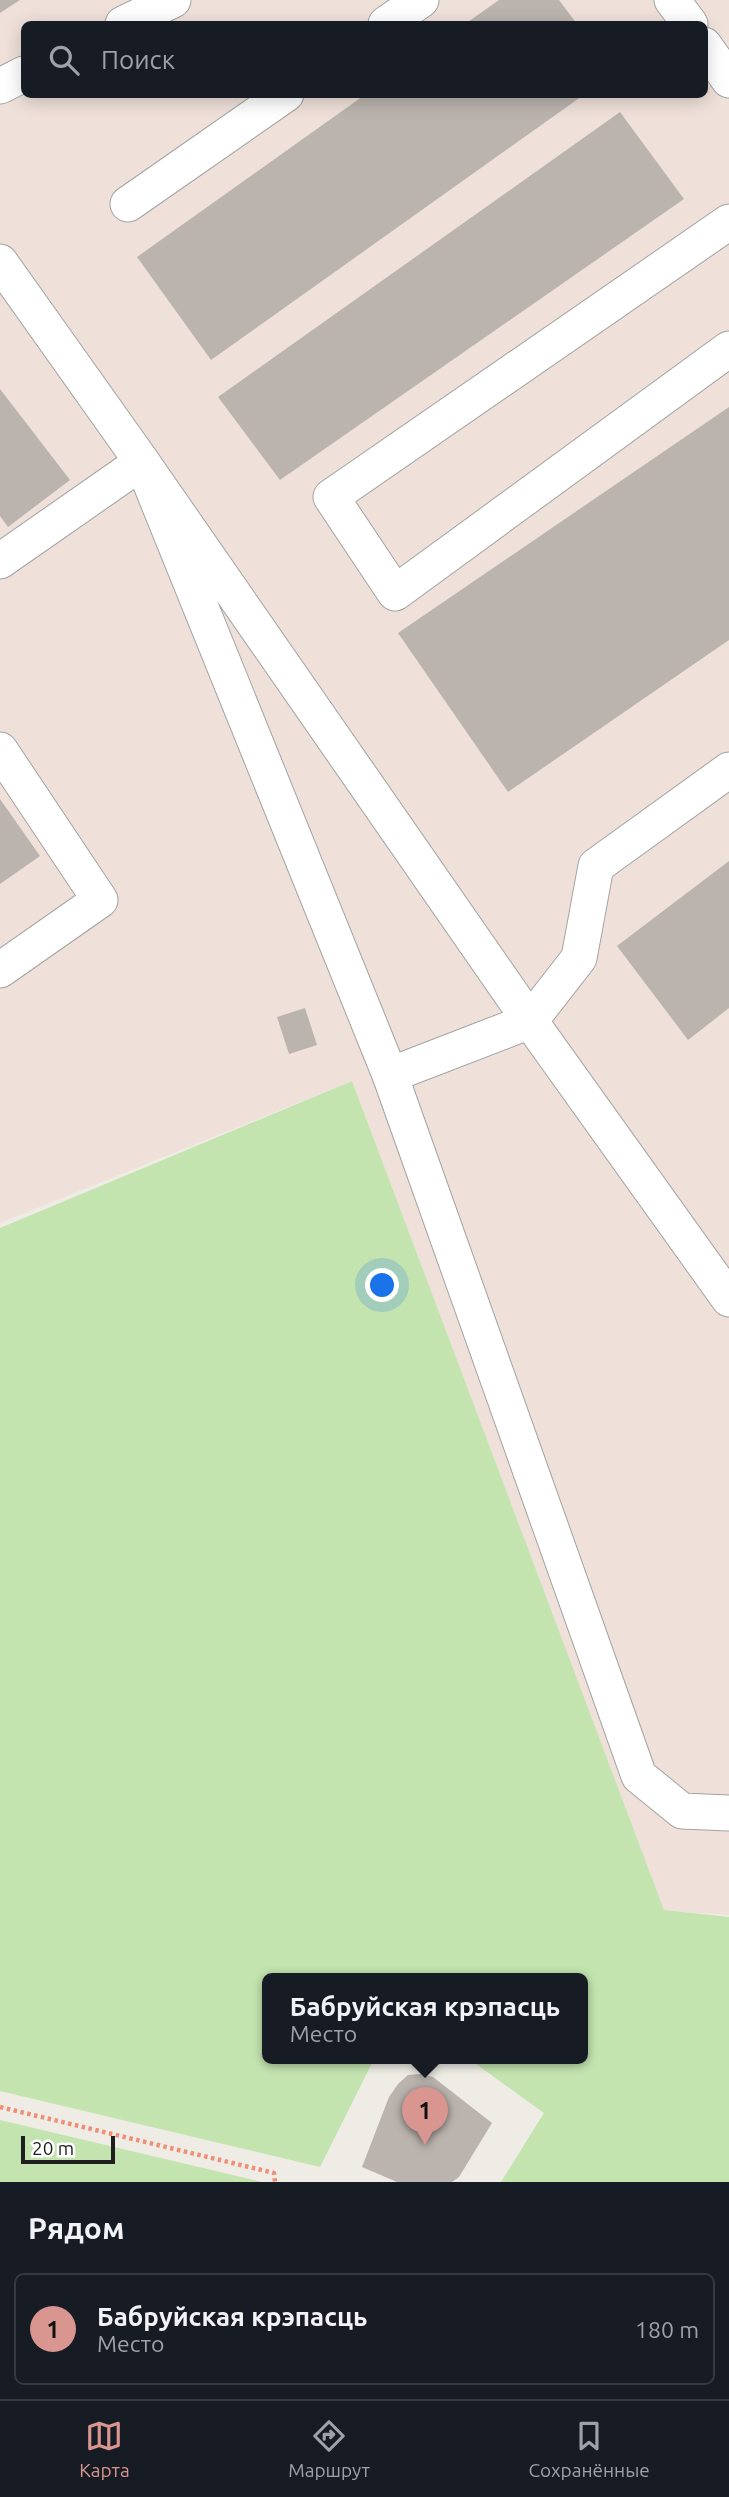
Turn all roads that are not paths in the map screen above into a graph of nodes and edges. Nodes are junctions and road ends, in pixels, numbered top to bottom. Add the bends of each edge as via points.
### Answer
1 (173, 0) edge
2 (421, 0) edge
3 (672, 0) edge
4 (129, 21) edge
5 (390, 21) edge
6 (688, 21) edge
7 (708, 49) edge
8 (21, 76) edge
9 (729, 80) edge
10 (0, 86) edge
11 (280, 98) edge
12 (128, 204) dead end
13 (729, 222) edge
14 (0, 262) edge
15 (729, 349) edge
16 (142, 462) junction
17 (0, 561) edge
18 (0, 750) edge
19 (729, 770) edge
20 (0, 970) edge
21 (530, 1021) junction
22 (390, 1075) junction
23 (729, 1298) edge
24 (729, 1813) edge

1 - 4 lane
2 - 5 lane
3 - 6 lane
7 - 9 lane
8 - 10 lane
11 - 12 lane
13 - 15 lane via 331,497 395,593
14 - 16 lane
16 - 17 lane
16 - 21 lane
16 - 22 lane
18 - 20 lane via 100,900
19 - 21 lane via 596,866 579,958
21 - 22 lane
21 - 23 lane
22 - 24 lane via 639,1776 682,1811

